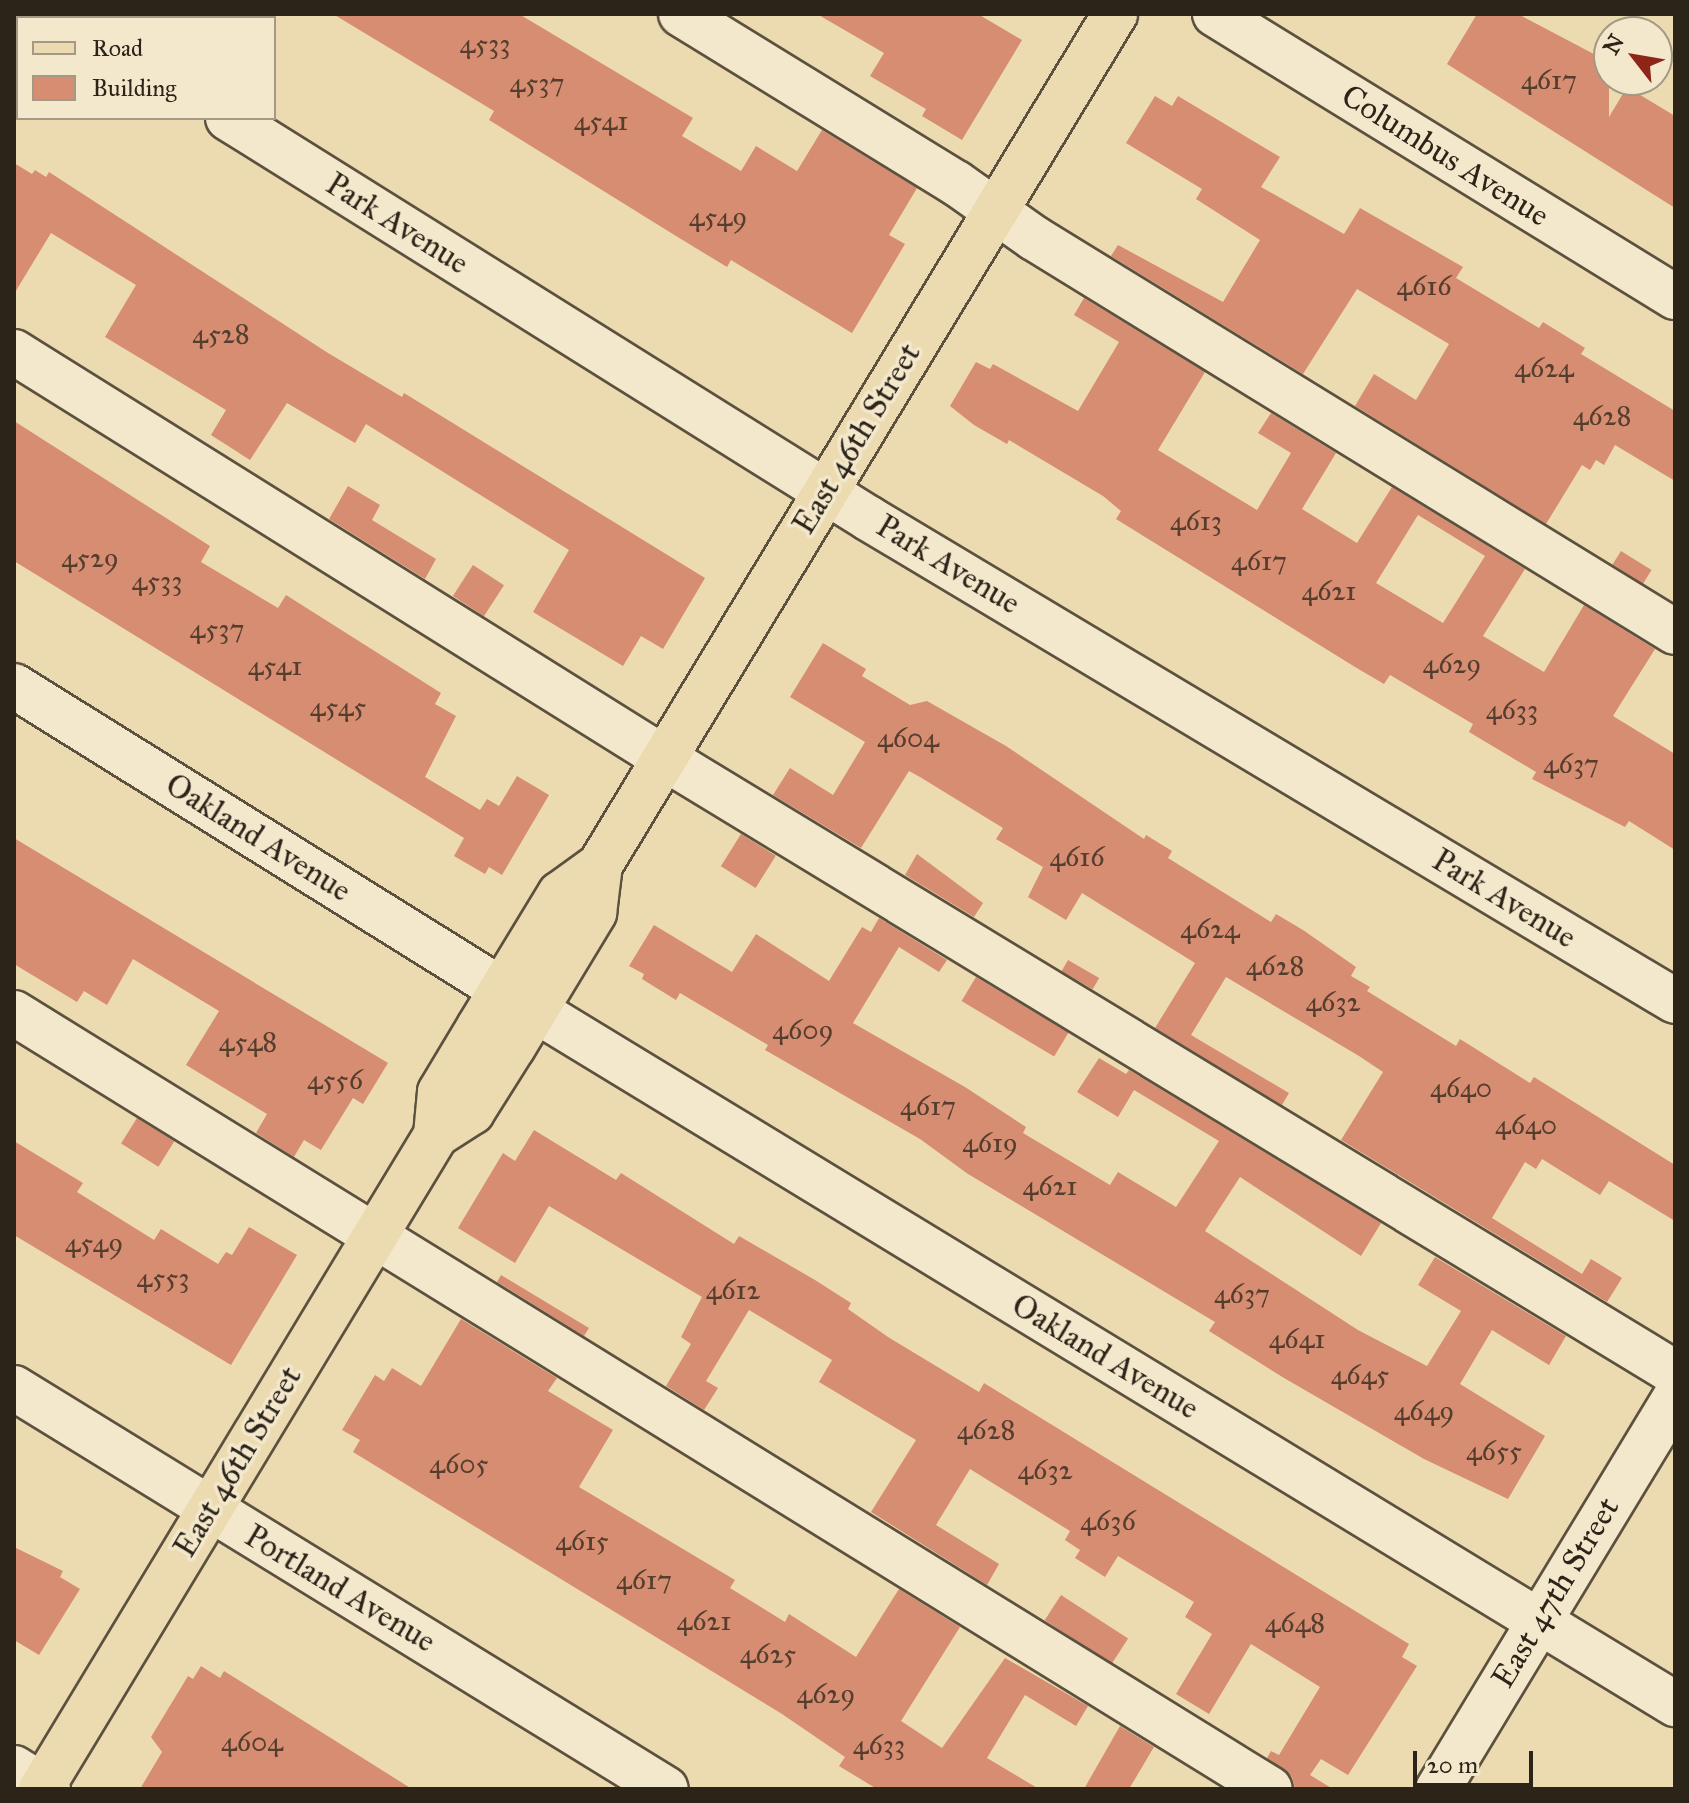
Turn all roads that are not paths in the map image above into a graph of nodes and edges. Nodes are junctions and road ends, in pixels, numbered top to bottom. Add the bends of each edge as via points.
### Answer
1 (681, 14) edge
2 (1115, 14) edge
3 (1215, 14) edge
4 (231, 120) edge
5 (994, 213) junction
6 (1675, 297) edge
7 (14, 352) edge
8 (825, 491) junction
9 (1675, 632) edge
10 (14, 686) edge
11 (664, 758) junction
12 (519, 1000) junction
13 (1675, 1001) edge
14 (14, 1013) edge
15 (376, 1234) junction
16 (1675, 1373) edge
17 (14, 1388) edge
18 (1675, 1397) edge
19 (210, 1510) junction
20 (1540, 1621) junction
21 (1675, 1704) edge
22 (37, 1783) edge
23 (666, 1789) edge
24 (1270, 1789) edge
25 (1438, 1789) edge

1 - 5 street via 956,183
2 - 5 main road, East 46th Street
3 - 6 street, Columbus Avenue
4 - 8 street, Park Avenue
5 - 8 main road, East 46th Street
5 - 9 street
7 - 11 street
8 - 11 main road, East 46th Street
8 - 13 street, Park Avenue
10 - 12 street, Oakland Avenue
11 - 12 main road, East 46th Street via 600,865 594,913
11 - 16 street
12 - 15 main road, East 46th Street via 472,1112 436,1135
12 - 20 street, Oakland Avenue
14 - 15 street
15 - 19 main road, East 46th Street
15 - 24 street
17 - 19 street, Portland Avenue
18 - 20 street, East 47th Street
19 - 22 main road, East 46th Street
19 - 23 street, Portland Avenue
20 - 21 street, Oakland Avenue
20 - 25 street, East 47th Street

